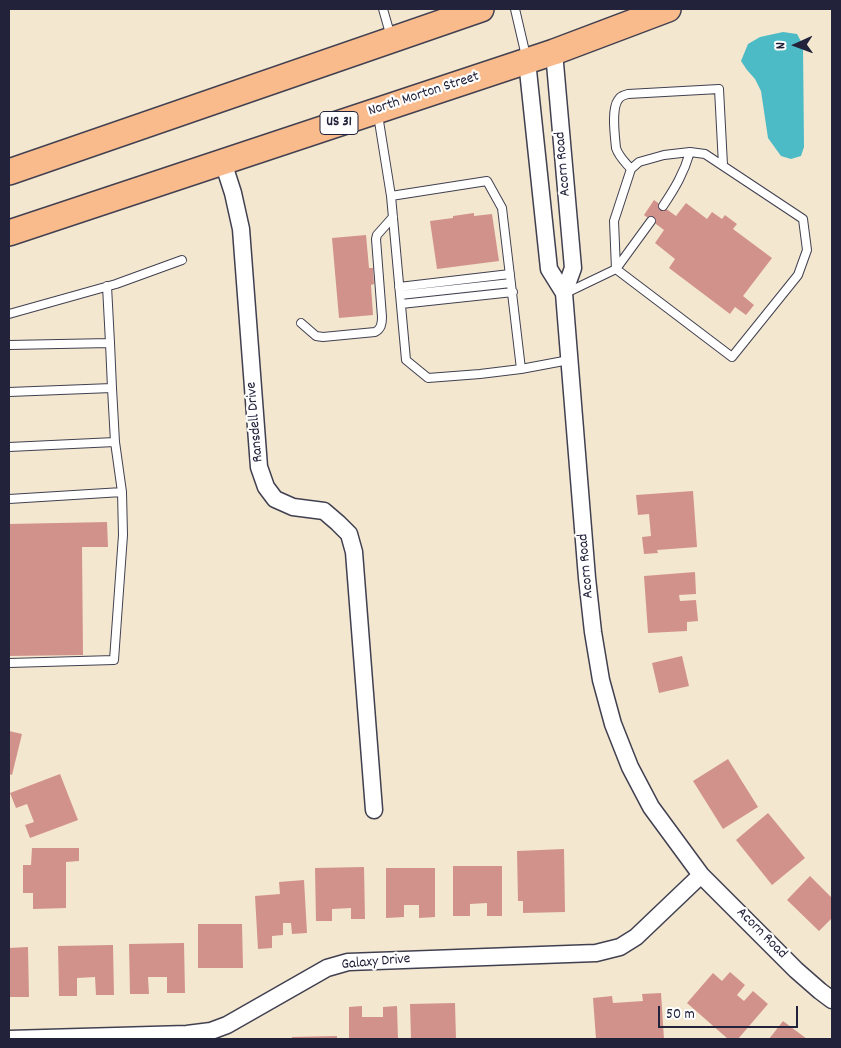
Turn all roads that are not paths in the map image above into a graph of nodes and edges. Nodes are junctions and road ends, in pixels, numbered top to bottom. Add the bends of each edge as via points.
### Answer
1 (383, 9) edge
2 (481, 9) edge
3 (516, 9) edge
4 (668, 9) edge
5 (392, 39) junction
6 (554, 52) junction
7 (527, 61) junction
8 (377, 111) junction
9 (690, 152) junction
10 (223, 162) junction
11 (723, 165) junction
12 (631, 169) junction
13 (9, 172) edge
14 (391, 196) junction
15 (663, 206) dead end
16 (393, 217) junction
17 (651, 221) dead end
18 (9, 233) edge
19 (182, 260) dead end
20 (616, 269) junction
21 (511, 278) junction
22 (107, 286) junction
23 (400, 291) junction
24 (513, 292) junction
25 (564, 293) junction
26 (401, 304) junction
27 (9, 314) edge
28 (301, 323) dead end
29 (110, 343) junction
30 (9, 345) edge
31 (569, 360) junction
32 (521, 368) junction
33 (112, 388) junction
34 (9, 392) edge
35 (115, 442) junction
36 (9, 447) edge
37 (122, 492) junction
38 (9, 499) edge
39 (9, 664) edge
40 (374, 810) dead end
41 (701, 875) junction
42 (832, 1000) edge
43 (9, 1039) edge

1 - 5 lane
2 - 5 main road
3 - 7 lane
4 - 6 main road, North Morton Street / US 31
5 - 13 main road
6 - 7 main road, North Morton Street / US 31
6 - 25 street, Acorn Road via 573,268
7 - 8 main road, North Morton Street / US 31
7 - 25 street via 549,269
8 - 10 main road, North Morton Street / US 31
8 - 14 lane
9 - 11 lane via 705,154
9 - 12 lane via 639,162
9 - 15 lane via 685,168
10 - 18 main road, North Morton Street / US 31
10 - 40 street, Ransdell Drive via 241,229 259,467 266,487 275,499 293,507 324,511 349,534 354,552
11 - 12 lane via 720,89 628,94 617,100 616,148
11 - 20 lane via 803,219 807,250 798,275 732,357
12 - 20 lane via 614,221
14 - 16 lane
14 - 21 lane via 487,181 502,208
16 - 23 lane
16 - 28 lane via 376,239 382,317 378,331 323,337 316,336
17 - 20 lane
19 - 22 lane
20 - 25 lane
21 - 23 lane
21 - 24 lane
22 - 27 lane
22 - 29 lane
23 - 26 lane
24 - 26 lane
24 - 32 lane
25 - 31 street, Acorn Road
26 - 32 lane via 406,360 428,378
29 - 30 lane
29 - 33 lane
31 - 32 lane
31 - 41 street, Acorn Road via 587,578 601,680 613,724 651,808
33 - 34 lane
33 - 35 lane
35 - 36 lane
35 - 37 lane
37 - 38 lane
37 - 39 lane via 123,535 114,660
41 - 42 street, Acorn Road via 796,970
41 - 43 street, Galaxy Drive via 636,937 620,947 596,953 348,962 327,968 211,1031

